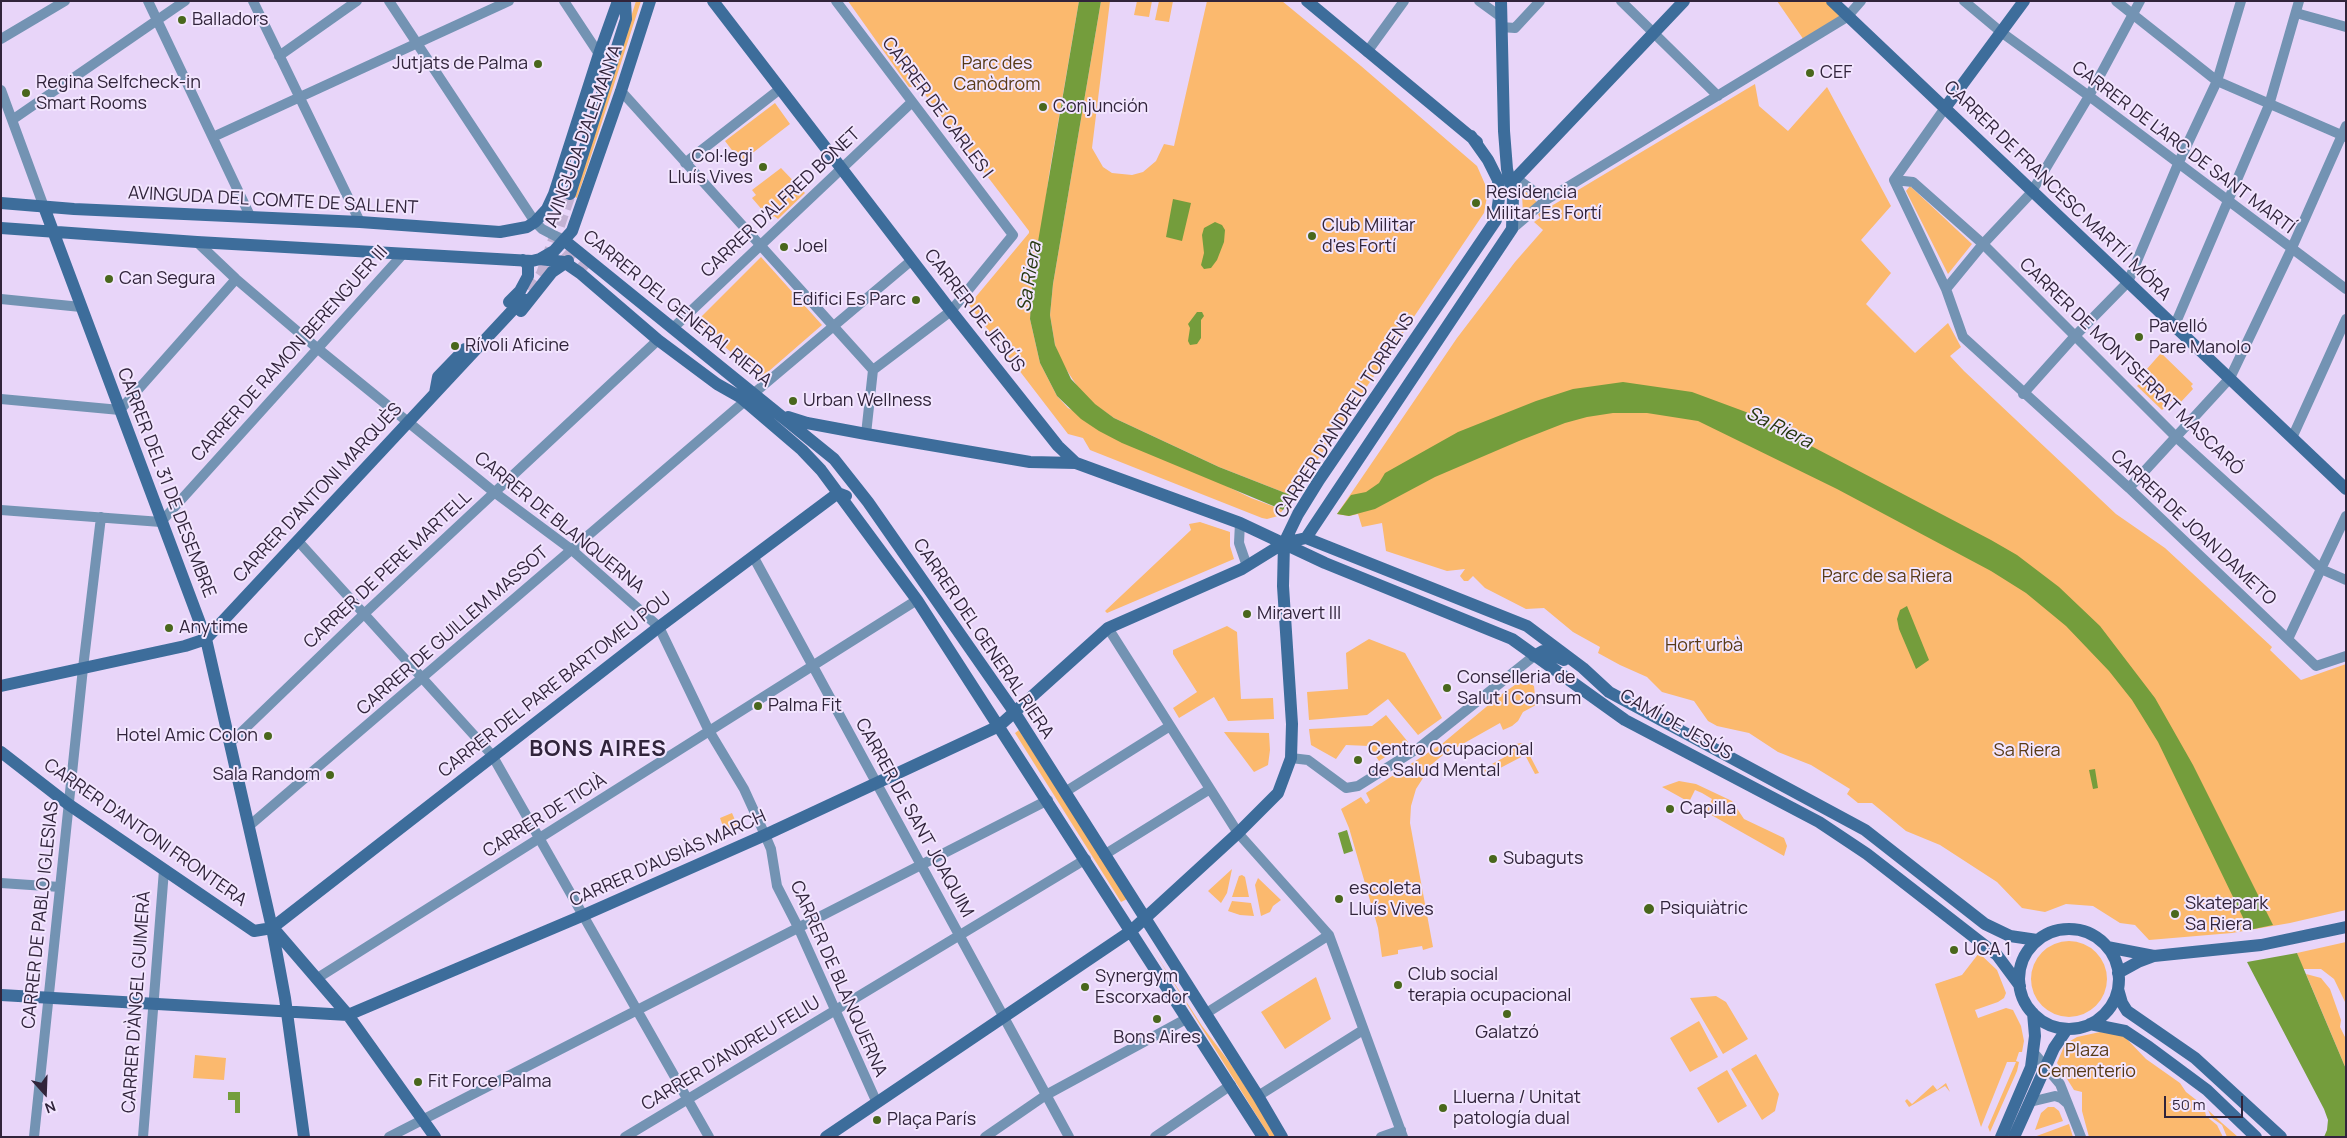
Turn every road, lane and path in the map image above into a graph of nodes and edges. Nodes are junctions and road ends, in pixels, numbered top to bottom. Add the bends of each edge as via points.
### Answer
1 (65, 1) edge
2 (148, 1) edge
3 (185, 1) edge
4 (253, 1) edge
5 (357, 1) edge
6 (389, 1) edge
7 (509, 1) edge
8 (564, 1) edge
9 (618, 1) edge
10 (625, 1) edge
11 (650, 1) edge
12 (713, 1) edge
13 (836, 1) edge
14 (1307, 1) edge
15 (1404, 1) edge
16 (1480, 1) edge
17 (1501, 1) edge
18 (1540, 1) edge
19 (1621, 1) edge
20 (1684, 1) edge
21 (1832, 1) edge
22 (1861, 1) edge
23 (1964, 1) edge
24 (2024, 1) edge
25 (2116, 1) edge
26 (2140, 1) edge
27 (2241, 1) edge
28 (2298, 1) edge
29 (2296, 13) junction
30 (2132, 15) junction
31 (1848, 17) junction
32 (157, 20) junction
33 (1501, 22) junction
34 (2346, 27) edge
35 (2001, 32) junction
36 (1653, 33) junction
37 (1, 39) edge
38 (418, 43) junction
39 (1367, 52) junction
40 (599, 54) junction
41 (279, 56) junction
42 (2217, 81) junction
43 (780, 89) junction
44 (1, 90) edge
45 (621, 91) junction
46 (1718, 96) junction
47 (2089, 96) junction
48 (300, 98) junction
49 (912, 102) junction
50 (2269, 105) junction
51 (1945, 108) junction
52 (12, 120) junction
53 (2345, 132) edge
54 (1471, 136) junction
55 (213, 137) junction
56 (685, 163) junction
57 (2178, 164) junction
58 (841, 169) junction
59 (1511, 173) junction
60 (1894, 180) junction
61 (2031, 193) junction
62 (570, 194) tunnel mouth
63 (1546, 200) junction
64 (2228, 202) junction
65 (1, 203) edge
66 (44, 207) junction
67 (251, 218) junction
68 (360, 222) junction
69 (535, 222) junction
70 (1, 228) edge
71 (1512, 229) junction
72 (53, 232) junction
73 (500, 232) joint
74 (565, 241) junction
75 (197, 242) junction
76 (760, 244) junction
77 (1983, 244) junction
78 (2291, 250) junction
79 (404, 254) junction
80 (589, 258) junction
81 (540, 259) junction
82 (523, 260) junction
83 (912, 260) junction
84 (564, 262) junction
85 (586, 271) tunnel mouth
86 (236, 279) junction
87 (2128, 282) junction
88 (1946, 289) junction
89 (2346, 290) edge
90 (1, 299) edge
91 (523, 299) tunnel mouth
92 (81, 307) junction
93 (951, 311) junction
94 (2346, 319) edge
95 (834, 325) junction
96 (2174, 327) junction
97 (673, 328) junction
98 (2074, 337) junction
99 (658, 340) junction
100 (317, 348) junction
101 (873, 370) junction
102 (2230, 378) junction
103 (435, 393) junction
104 (2023, 394) junction
105 (746, 397) junction
106 (1, 399) edge
107 (120, 410) junction
108 (780, 414) junction
109 (408, 422) junction
110 (866, 434) junction
111 (2176, 437) junction
112 (2292, 438) junction
113 (1076, 463) junction
114 (2129, 488) junction
115 (2346, 489) edge
116 (494, 492) junction
117 (838, 494) junction
118 (868, 502) junction
119 (1, 510) edge
120 (2346, 516) edge
121 (101, 517) junction
122 (161, 522) junction
123 (1240, 523) junction
124 (1306, 538) junction
125 (298, 541) junction
126 (1284, 543) junction
127 (572, 550) junction
128 (753, 556) junction
129 (1247, 566) junction
130 (2321, 569) junction
131 (2346, 580) edge
132 (918, 600) junction
133 (364, 614) junction
134 (659, 626) junction
135 (1108, 628) junction
136 (206, 639) junction
137 (2288, 640) junction
138 (1534, 656) junction
139 (2346, 656) edge
140 (813, 666) junction
141 (83, 668) junction
142 (1583, 668) junction
143 (423, 678) junction
144 (1, 686) edge
145 (1015, 713) junction
146 (999, 726) junction
147 (1170, 726) junction
148 (709, 732) junction
149 (230, 743) junction
150 (1, 752) edge
151 (492, 755) junction
152 (1290, 758) junction
153 (877, 784) junction
154 (1210, 789) junction
155 (1065, 792) junction
156 (1048, 800) junction
157 (68, 804) junction
158 (249, 826) junction
159 (1238, 833) junction
160 (765, 836) junction
161 (540, 838) junction
162 (1104, 855) junction
163 (1086, 859) junction
164 (921, 864) junction
165 (164, 870) junction
166 (1, 883) edge
167 (60, 887) junction
168 (584, 915) junction
169 (1145, 920) junction
170 (798, 927) junction
171 (272, 928) junction
172 (2342, 928) edge
173 (1131, 931) junction
174 (960, 935) junction
175 (1329, 935) junction
176 (2037, 940) junction
177 (2107, 947) junction
178 (2154, 956) junction
179 (2118, 973) junction
180 (316, 980) junction
181 (2020, 986) junction
182 (2118, 990) junction
183 (1, 995) edge
184 (48, 997) junction
185 (154, 1003) junction
186 (637, 1009) junction
187 (835, 1010) junction
188 (287, 1011) junction
189 (1205, 1014) junction
190 (2033, 1014) junction
191 (348, 1015) junction
192 (1004, 1017) junction
193 (1186, 1019) junction
194 (2090, 1024) junction
195 (2067, 1029) junction
196 (1363, 1030) junction
197 (2034, 1053) junction
198 (2046, 1068) junction
199 (1231, 1085) junction
200 (1046, 1095) junction
201 (1258, 1096) junction
202 (688, 1099) junction
203 (2030, 1102) junction
204 (876, 1103) junction
205 (2070, 1105) junction
206 (422, 1119) junction
207 (1402, 1133) edge
208 (34, 1137) edge
209 (143, 1137) edge
210 (304, 1137) edge
211 (389, 1137) edge
212 (435, 1137) edge
213 (625, 1137) edge
214 (709, 1137) edge
215 (826, 1137) edge
216 (985, 1137) edge
217 (1069, 1137) edge
218 (1155, 1137) edge
219 (1263, 1137) edge
220 (1282, 1137) edge
221 (1381, 1137) edge
222 (2001, 1137) edge
223 (2014, 1137) edge
224 (2081, 1137) edge
225 (2256, 1137) edge
226 (2281, 1137) edge

1 - 37 street
2 - 32 street
3 - 32 street
4 - 41 street
5 - 41 street
6 - 38 street
7 - 38 street
8 - 40 street
9 - 40 main road, AVINGUDA D'ALEMANYA
10 - 62 main road via 626,19
11 - 45 main road, AVINGUDA D'ALEMANYA
12 - 43 main road, CARRER DE JESÚS
13 - 49 street, CARRER DE CARLES I
14 - 39 main road
15 - 39 street
16 - 33 street
17 - 33 main road
18 - 33 street via 1515,28
19 - 36 street
20 - 36 main road
21 - 31 main road, CARRER DE FRANCESC MARTÍ I MÓRA
22 - 31 street, CARRER D'ANDREU TORRENS
23 - 35 street, CARRER DE L'ARC DE SANT MARTÍ
24 - 35 main road
25 - 30 street
26 - 30 street
27 - 42 street
28 - 29 street
29 - 34 street
29 - 50 street
30 - 42 street
30 - 47 street
31 - 46 street, CARRER D'ANDREU TORRENS
31 - 51 main road, CARRER DE FRANCESC MARTÍ I MÓRA
32 - 52 street
32 - 55 street
33 - 59 main road
35 - 47 street, CARRER DE L'ARC DE SANT MARTÍ
35 - 51 main road
36 - 46 street
36 - 59 main road
38 - 48 street
38 - 69 street
39 - 54 main road
40 - 69 main road, AVINGUDA D'ALEMANYA via 554,194
41 - 48 street
42 - 50 street
42 - 57 street
43 - 56 street
43 - 58 main road, CARRER DE JESÚS
44 - 52 street
45 - 56 street
45 - 74 main road, AVINGUDA D'ALEMANYA via 582,205
46 - 63 street, CARRER D'ANDREU TORRENS
47 - 57 street, CARRER DE L'ARC DE SANT MARTÍ
47 - 61 street
48 - 55 street
48 - 68 street
49 - 58 street, CARRER D'ALFRED BONET
49 - 93 street, CARRER DE CARLES I via 1013,235
50 - 53 street
50 - 64 street
51 - 60 street
51 - 61 main road, CARRER DE FRANCESC MARTÍ I MÓRA
52 - 66 street
53 - 78 street
54 - 59 main road
54 - 126 main road, CARRER D'ANDREU TORRENS via 1498,180 1496,220 1319,480
55 - 67 street
56 - 76 street
57 - 64 street, CARRER DE L'ARC DE SANT MARTÍ
57 - 87 street
58 - 76 street, CARRER D'ALFRED BONET
58 - 83 main road, CARRER DE JESÚS
59 - 63 street
59 - 71 main road
60 - 77 street, CARRER DE MONTSERRAT MASCARÓ via 1913,182
60 - 88 street, CARRER DE JOAN DAMETO
61 - 77 street
61 - 87 main road, CARRER DE FRANCESC MARTÍ I MÓRA
63 - 71 street, CARRER D'ANDREU TORRENS
64 - 78 street, CARRER DE L'ARC DE SANT MARTÍ
64 - 96 street
65 - 66 main road, AVINGUDA DEL COMTE DE SALLENT
66 - 67 main road, AVINGUDA DEL COMTE DE SALLENT
66 - 72 main road, CARRER DEL 31 DE DESEMBRE
67 - 68 main road, AVINGUDA DEL COMTE DE SALLENT
68 - 73 main road, AVINGUDA DEL COMTE DE SALLENT
69 - 73 main road, AVINGUDA D'ALEMANYA via 518,230
69 - 74 street
70 - 72 main road
71 - 124 main road, CARRER D'ANDREU TORRENS
72 - 75 main road
72 - 92 main road, CARRER DEL 31 DE DESEMBRE
74 - 80 main road, CARRER DEL GENERAL RIERA
74 - 81 main road, AVINGUDA D'ALEMANYA
75 - 79 main road
75 - 86 street, CARRER DE BLANQUERNA
76 - 95 street
76 - 97 street, CARRER D'ALFRED BONET
77 - 88 street
77 - 98 street, CARRER DE MONTSERRAT MASCARÓ
78 - 89 street, CARRER DE L'ARC DE SANT MARTÍ
78 - 102 street
79 - 82 main road
79 - 100 street, CARRER DE RAMON BERENGUER III
80 - 84 main road
80 - 97 main road, CARRER DEL GENERAL RIERA
81 - 82 main road
81 - 84 main road, CARRER DEL GENERAL RIERA
82 - 103 main road, CARRER D'ANTONI MARQUÈS via 528,265 528,276 520,291 438,377
83 - 93 main road, CARRER DE JESÚS
83 - 95 street, CARRER DE GUILLEM MASSOT
84 - 99 main road, CARRER DEL GENERAL RIERA
84 - 103 main road, CARRER D'ANTONI MARQUÈS via 453,385
85 - 105 main road
86 - 100 street, CARRER DE BLANQUERNA
86 - 107 street
87 - 96 main road, CARRER DE FRANCESC MARTÍ I MÓRA
87 - 98 street
88 - 104 street, CARRER DE JOAN DAMETO via 1963,337
90 - 92 street
91 - 103 main road
92 - 107 main road, CARRER DEL 31 DE DESEMBRE
93 - 101 street
93 - 113 main road, CARRER DE JESÚS via 1058,446
94 - 112 street
95 - 101 street
95 - 105 street, CARRER DE GUILLEM MASSOT
96 - 102 main road, CARRER DE FRANCESC MARTÍ I MÓRA
97 - 105 main road, CARRER DEL GENERAL RIERA
98 - 104 street
98 - 111 street, CARRER DE MONTSERRAT MASCARÓ
99 - 105 main road, CARRER DEL GENERAL RIERA via 717,384
99 - 116 street, CARRER DE PERE MARTELL
100 - 109 street, CARRER DE BLANQUERNA
100 - 122 street, CARRER DE RAMON BERENGUER III
101 - 110 street
102 - 111 street
102 - 112 main road, CARRER DE FRANCESC MARTÍ I MÓRA
103 - 109 main road, CARRER D'ANTONI MARQUÈS
104 - 114 street, CARRER DE JOAN DAMETO
105 - 108 main road, CARRER DEL GENERAL RIERA
105 - 117 main road, CARRER DEL GENERAL RIERA via 821,470
105 - 127 street, CARRER DE GUILLEM MASSOT
106 - 107 street
107 - 122 main road, CARRER DEL 31 DE DESEMBRE
108 - 110 main road via 807,423
108 - 118 main road, CARRER DEL GENERAL RIERA via 834,459
109 - 116 street, CARRER DE BLANQUERNA
109 - 125 main road, CARRER D'ANTONI MARQUÈS
110 - 113 main road via 1030,462
111 - 114 street
111 - 130 street, CARRER DE MONTSERRAT MASCARÓ
112 - 115 main road, CARRER DE FRANCESC MARTÍ I MÓRA
113 - 123 main road, CARRER DE JESÚS
114 - 137 street, CARRER DE JOAN DAMETO
116 - 127 street, CARRER DE BLANQUERNA
116 - 133 street, CARRER DE PERE MARTELL
117 - 118 main road
117 - 128 main road, CARRER DEL PARE BARTOMEU POU
117 - 132 main road, CARRER DEL GENERAL RIERA
118 - 145 main road, CARRER DEL GENERAL RIERA
119 - 121 street
120 - 130 street
121 - 122 street
121 - 141 street, CARRER DE PABLO IGLESIAS
122 - 136 main road, CARRER DEL 31 DE DESEMBRE
123 - 126 main road, CARRER DE JESÚS
123 - 129 street via 1239,543
124 - 126 main road, CARRER D'ANDREU TORRENS
124 - 142 main road, CAMÍ DE JESÚS via 1527,626
125 - 133 street
125 - 136 main road, CARRER D'ANTONI MARQUÈS
126 - 129 main road, CARRER D'AUSIÀS MARCH
126 - 138 main road, CAMÍ DE JESÚS via 1325,563 1512,639
126 - 152 main road via 1283,586 1292,724
127 - 134 street, CARRER DE BLANQUERNA
127 - 143 street, CARRER DE GUILLEM MASSOT
128 - 134 main road, CARRER DEL PARE BARTOMEU POU
128 - 140 street, CARRER DE SANT JOAQUIM
129 - 135 main road, CARRER D'AUSIÀS MARCH
130 - 131 street, CARRER DE MONTSERRAT MASCARÓ
130 - 137 street
132 - 140 street, CARRER DE TICIÀ
132 - 146 main road, CARRER DEL GENERAL RIERA
133 - 143 street
133 - 149 street, CARRER DE PERE MARTELL
134 - 148 street, CARRER DE BLANQUERNA
134 - 151 main road, CARRER DEL PARE BARTOMEU POU
135 - 145 main road, CARRER D'AUSIÀS MARCH
135 - 147 street
136 - 141 main road
136 - 149 main road, CARRER DEL 31 DE DESEMBRE
137 - 139 street, CARRER DE JOAN DAMETO via 2316,666
138 - 142 main road via 1543,652
138 - 152 street via 1420,748 1358,786 1346,788 1308,760
138 - 181 main road, CAMÍ DE JESÚS via 1625,720 1819,822 1867,854 1997,955
140 - 148 street, CARRER DE TICIÀ
140 - 153 street, CARRER DE SANT JOAQUIM
141 - 144 main road
141 - 157 street, CARRER DE PABLO IGLESIAS
142 - 176 main road, CAMÍ DE JESÚS via 1609,692 1865,830 1985,924 2010,936
143 - 151 street
143 - 158 street, CARRER DE GUILLEM MASSOT
145 - 146 main road, CARRER D'AUSIÀS MARCH
145 - 155 main road, CARRER DEL GENERAL RIERA
146 - 153 main road, CARRER D'AUSIÀS MARCH
146 - 156 main road, CARRER DEL GENERAL RIERA
147 - 154 street
147 - 155 street
148 - 160 street, CARRER DE BLANQUERNA via 744,789
148 - 161 street, CARRER DE TICIÀ
149 - 158 main road, CARRER DEL 31 DE DESEMBRE
150 - 157 main road, CARRER D'ANTONI FRONTERA
151 - 161 street
151 - 171 main road, CARRER DEL PARE BARTOMEU POU
152 - 159 main road via 1278,793
153 - 160 main road, CARRER D'AUSIÀS MARCH
153 - 164 street, CARRER DE SANT JOAQUIM
154 - 159 street
154 - 162 street
155 - 162 main road, CARRER DEL GENERAL RIERA
156 - 163 main road, CARRER DEL GENERAL RIERA
156 - 164 street
157 - 165 main road, CARRER D'ANTONI FRONTERA
157 - 167 street, CARRER DE PABLO IGLESIAS
158 - 171 main road, CARRER DEL 31 DE DESEMBRE
159 - 169 main road
159 - 175 street
160 - 168 main road, CARRER D'AUSIÀS MARCH
160 - 170 street, CARRER DE BLANQUERNA via 771,849 777,886
161 - 168 street
161 - 180 street, CARRER DE TICIÀ
162 - 169 main road, CARRER DEL GENERAL RIERA
163 - 173 main road, CARRER DEL GENERAL RIERA
163 - 174 street, CARRER D'ANDREU FELIU
164 - 170 street
164 - 174 street, CARRER DE SANT JOAQUIM
165 - 171 main road, CARRER D'ANTONI FRONTERA via 254,930
165 - 185 street, CARRER D'ÀNGEL GUIMERÀ
166 - 167 street
167 - 184 street, CARRER DE PABLO IGLESIAS
168 - 186 street
168 - 191 main road, CARRER D'AUSIÀS MARCH
169 - 173 main road
169 - 189 main road, CARRER DEL GENERAL RIERA
170 - 186 street
170 - 187 street, CARRER DE BLANQUERNA
171 - 180 main road
171 - 188 main road, CARRER DEL 31 DE DESEMBRE
172 - 178 main road via 2261,945
173 - 192 main road
173 - 193 main road, CARRER DEL GENERAL RIERA
174 - 187 street, CARRER D'ANDREU FELIU
174 - 192 street, CARRER DE SANT JOAQUIM
175 - 189 street
175 - 196 street
176 - 177 main road via 2050,933 2073,930 2088,934
176 - 181 main road via 2024,956
177 - 178 main road
177 - 179 main road
178 - 179 main road
179 - 182 main road
180 - 191 main road
181 - 190 main road
182 - 194 main road via 2107,1012
182 - 226 main road via 2127,1010 2195,1058
183 - 184 main road
184 - 185 main road
184 - 208 street, CARRER DE PABLO IGLESIAS
185 - 188 main road
185 - 209 street, CARRER D'ÀNGEL GUIMERÀ
186 - 202 street
186 - 206 street
187 - 202 street, CARRER D'ANDREU FELIU
187 - 204 street, CARRER DE BLANQUERNA
188 - 191 main road
188 - 210 main road, CARRER DEL 31 DE DESEMBRE
189 - 201 main road, CARRER DEL GENERAL RIERA
190 - 195 main road via 2053,1027
190 - 197 main road
191 - 206 main road
192 - 200 street, CARRER DE SANT JOAQUIM
192 - 204 main road
193 - 199 main road, CARRER DEL GENERAL RIERA
193 - 200 street
194 - 195 main road
194 - 225 main road via 2125,1031 2163,1056 2207,1090
195 - 198 main road
196 - 201 street
196 - 207 street
197 - 198 street
197 - 222 main road
198 - 203 main road
198 - 205 street via 2060,1084
199 - 218 street
199 - 219 main road, CARRER DEL GENERAL RIERA
200 - 216 street
200 - 217 street, CARRER DE SANT JOAQUIM
201 - 220 main road, CARRER DEL GENERAL RIERA
202 - 213 street, CARRER D'ANDREU FELIU
202 - 214 street
203 - 205 street via 2055,1096
203 - 223 main road
204 - 215 main road
205 - 224 street
206 - 211 street
206 - 212 main road
207 - 221 street

